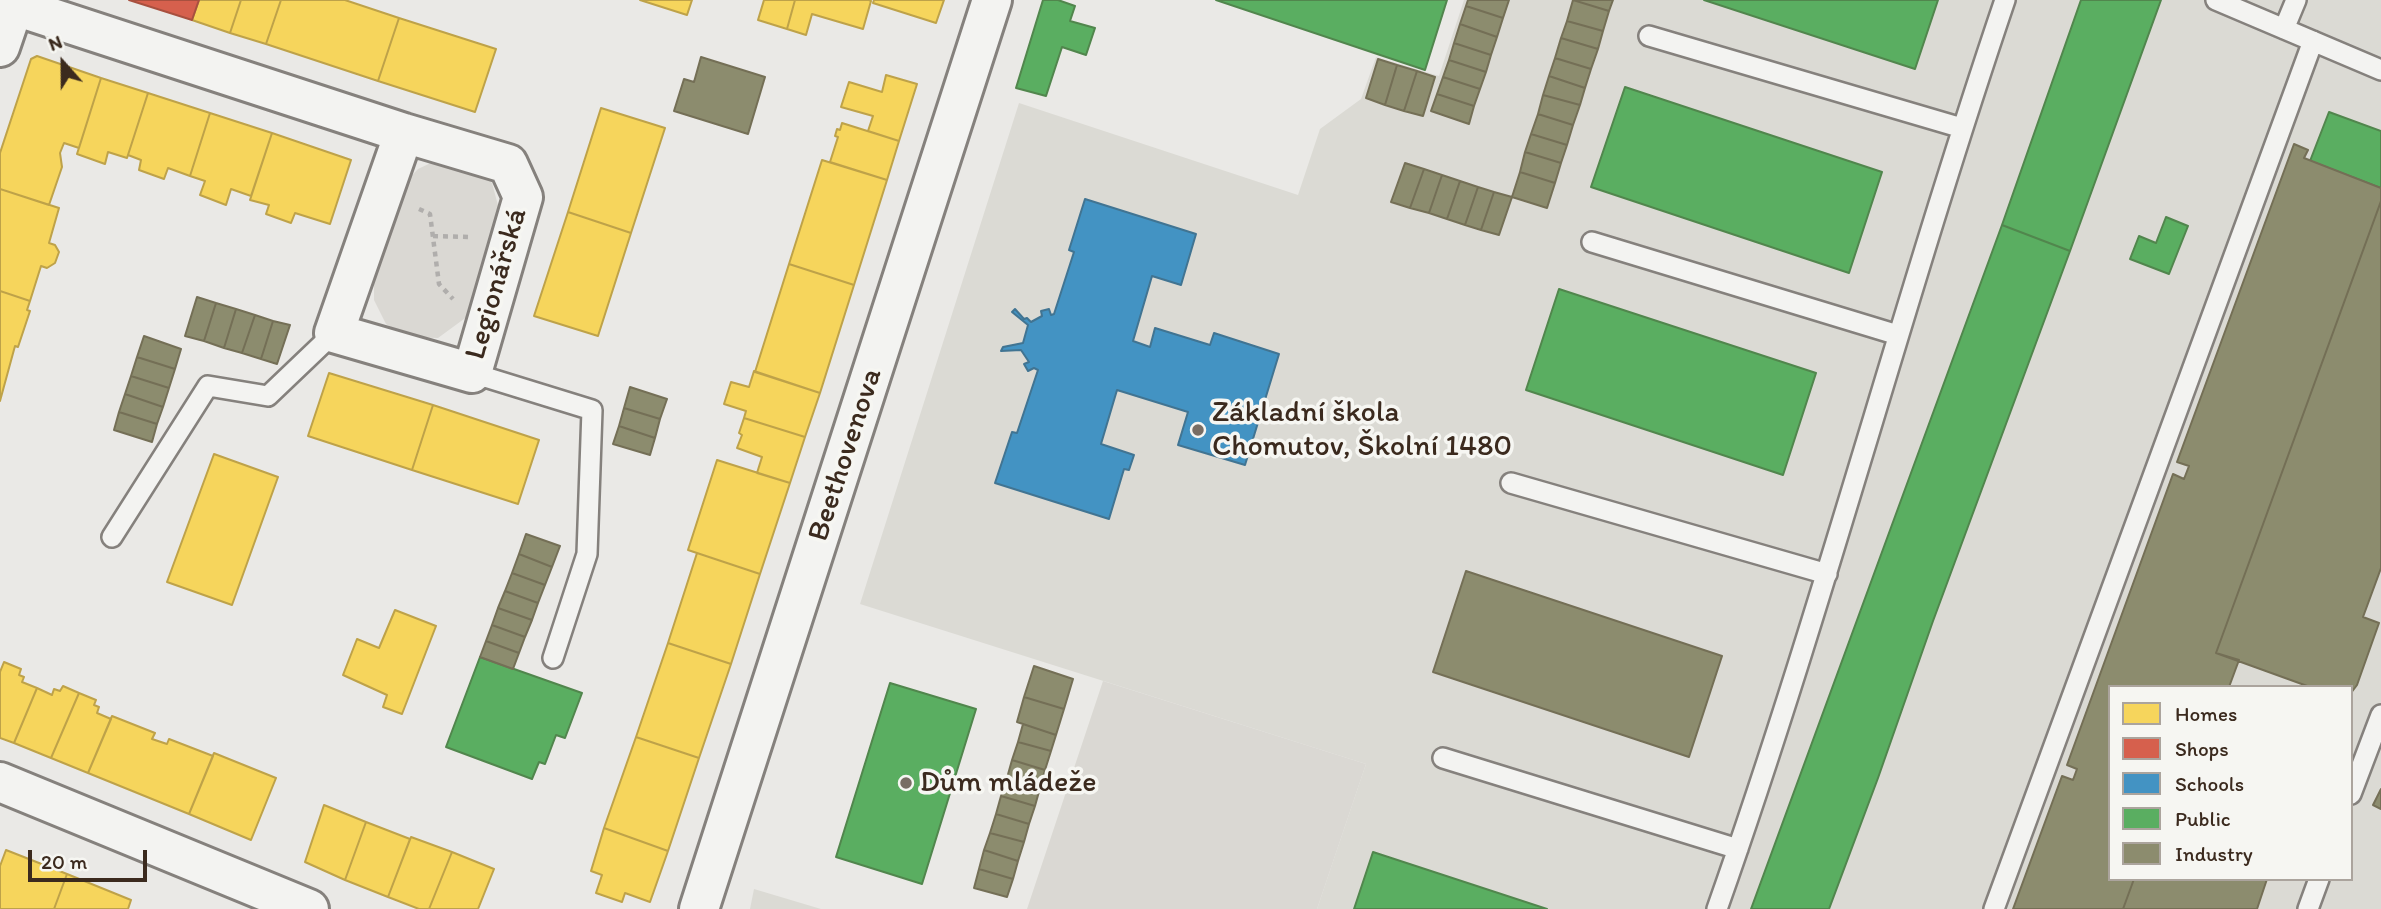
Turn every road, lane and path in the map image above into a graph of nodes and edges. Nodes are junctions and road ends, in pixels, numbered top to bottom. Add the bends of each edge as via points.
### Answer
1 (992, 0) edge
2 (2005, 0) edge
3 (2217, 0) edge
4 (2296, 0) edge
5 (10, 2) edge
6 (2284, 29) junction
7 (1649, 36) dead end
8 (2313, 41) junction
9 (0, 47) edge
10 (2381, 70) edge
11 (1962, 128) junction
12 (404, 133) junction
13 (383, 194) junction
14 (1592, 242) dead end
15 (334, 333) junction
16 (484, 333) junction
17 (1898, 335) junction
18 (472, 373) junction
19 (1511, 483) dead end
20 (112, 537) dead end
21 (1827, 573) junction
22 (553, 658) dead end
23 (2381, 715) edge
24 (1443, 758) dead end
25 (0, 782) edge
26 (2353, 789) edge
27 (1738, 849) junction
28 (2318, 881) edge
29 (309, 909) edge
30 (699, 909) edge
31 (1717, 909) edge
32 (1994, 909) edge
33 (2308, 909) edge

1 - 30 street, Beethovenova
2 - 11 lane
3 - 6 lane
4 - 6 lane
5 - 9 street
5 - 12 street, Legionářská
6 - 8 lane
7 - 11 lane
8 - 10 lane
8 - 32 lane
11 - 17 lane
12 - 13 street
12 - 16 street, Legionářská via 508,164 523,197
13 - 15 street
13 - 16 path via 430,214 439,284
14 - 17 lane
15 - 18 street, Legionářská
15 - 20 lane via 268,396 208,386
16 - 18 street, Legionářská
17 - 21 lane
18 - 22 lane via 592,410 587,554
19 - 21 lane
21 - 27 lane
23 - 26 lane
24 - 27 lane
25 - 29 street
27 - 31 lane
28 - 33 lane

